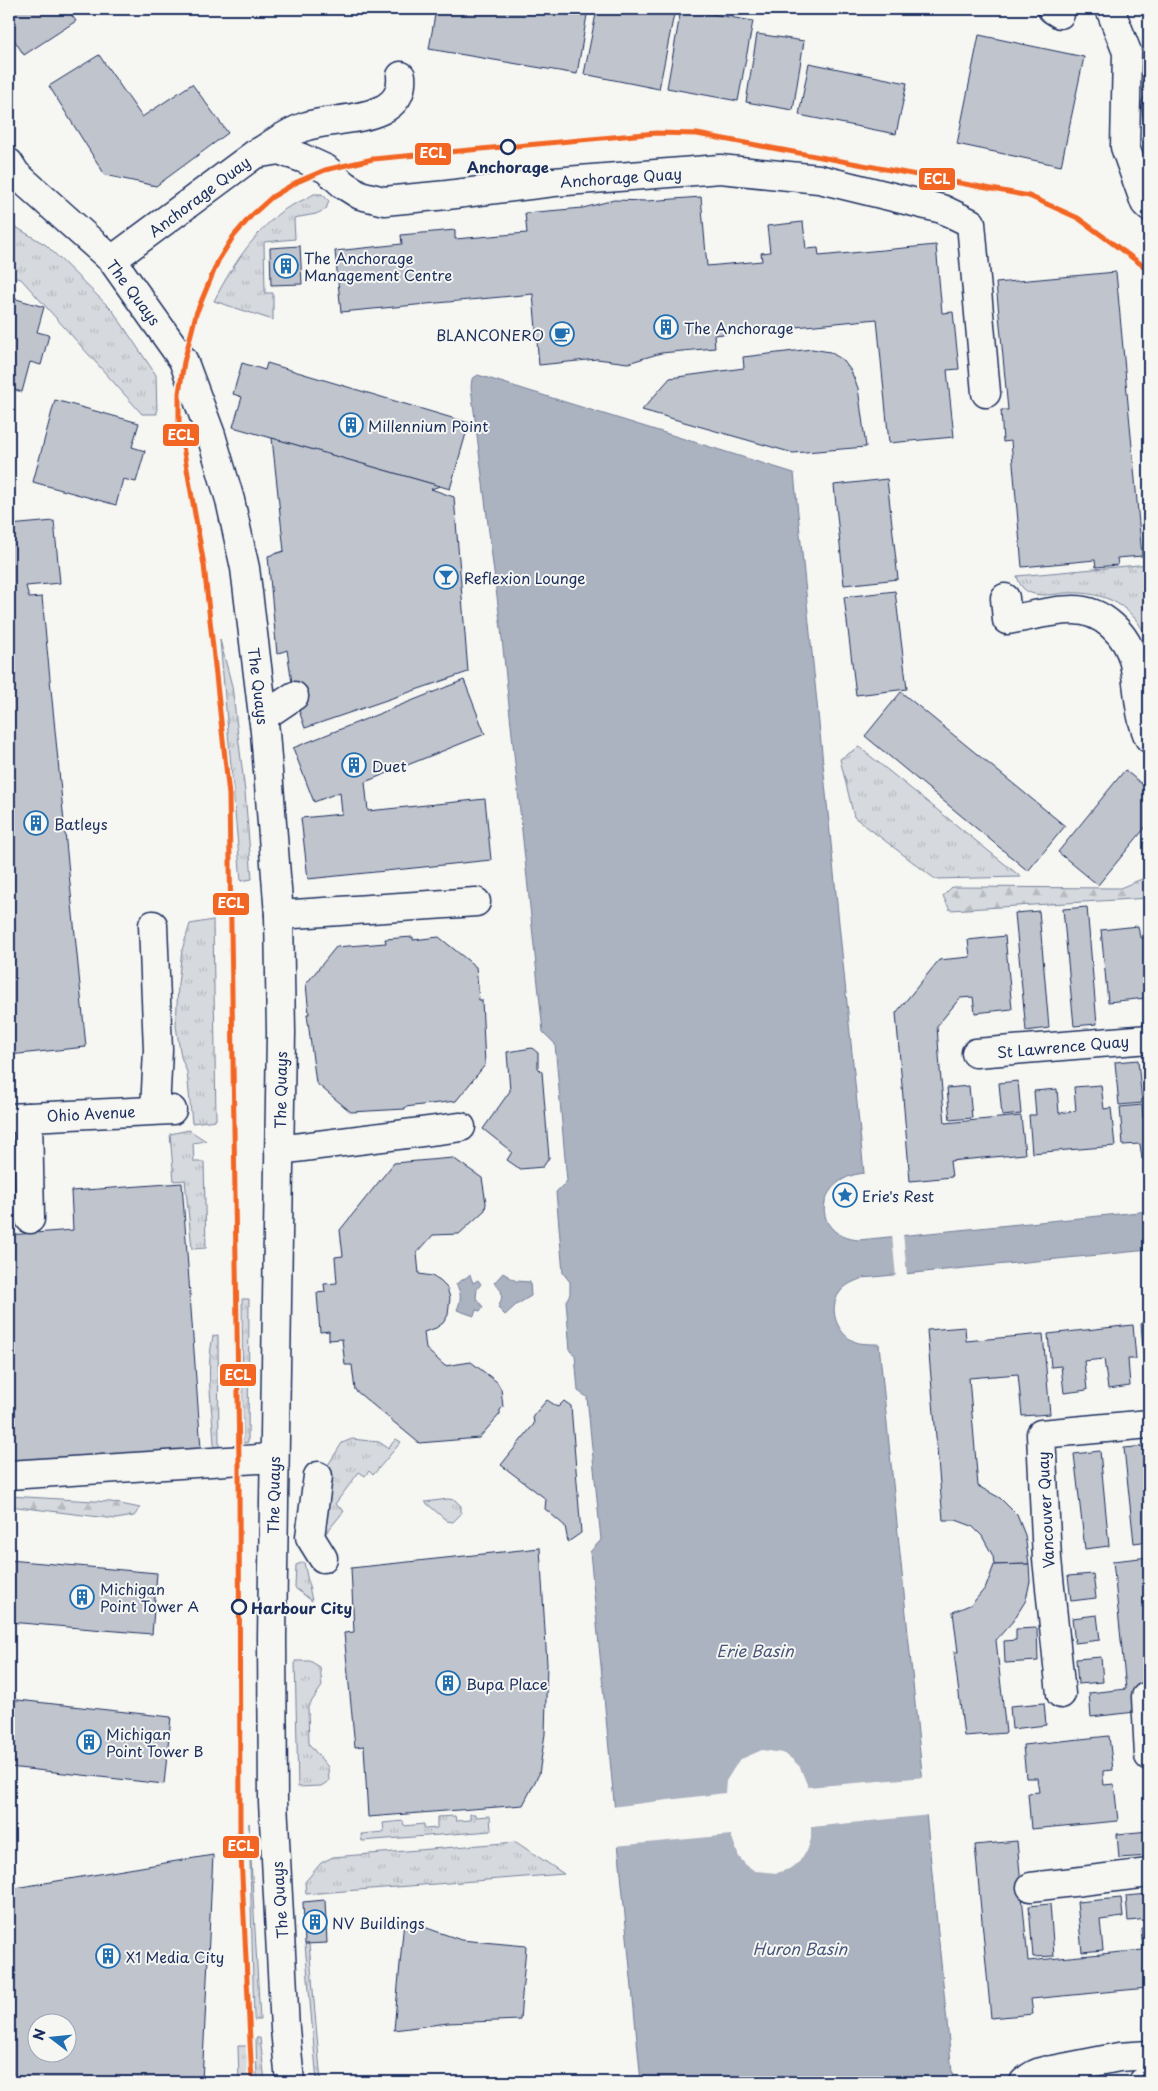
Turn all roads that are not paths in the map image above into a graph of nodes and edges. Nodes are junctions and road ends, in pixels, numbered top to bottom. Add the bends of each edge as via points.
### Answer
1 (1110, 9) edge
2 (401, 76) dead end
3 (255, 154) junction
4 (11, 170) edge
5 (1149, 207) edge
6 (112, 260) junction
7 (986, 393) dead end
8 (1006, 609) dead end
9 (294, 696) dead end
10 (263, 717) junction
11 (1149, 738) edge
12 (476, 902) dead end
13 (279, 915) junction
14 (153, 925) dead end
15 (1149, 1039) edge
16 (976, 1053) dead end
17 (18, 1117) edge
18 (461, 1127) dead end
19 (279, 1150) junction
20 (30, 1219) dead end
21 (1149, 1424) edge
22 (273, 1458) junction
23 (9, 1474) edge
24 (318, 1476) dead end
25 (323, 1558) dead end
26 (1062, 1694) dead end
27 (1146, 1697) dead end
28 (1149, 1756) edge
29 (1149, 1873) edge
30 (1031, 1886) dead end
31 (1149, 2055) edge
32 (1064, 2076) edge
33 (1149, 2079) edge
34 (290, 2082) edge
35 (1024, 2082) edge
36 (1144, 2082) edge

1 - 5 street via 1127,52 1125,147
2 - 3 street via 402,88 391,104 370,115 306,126
3 - 6 street, Anchorage Quay
3 - 7 street, Anchorage Quay via 279,150 302,158 326,169 360,195 384,201 554,182 720,169 819,179 942,209 971,223
4 - 6 street, The Quays
6 - 10 street, The Quays via 183,360 211,435 245,568
8 - 11 street via 1073,610 1099,616 1119,632 1129,646 1134,662 1138,697
9 - 10 street
10 - 13 street, The Quays
12 - 13 street
13 - 19 street, The Quays
14 - 17 street, Ohio Avenue via 164,1110
15 - 16 street, St Lawrence Quay
17 - 20 street
18 - 19 street
19 - 22 street, The Quays
21 - 26 street, Vancouver Quay via 1040,1434 1047,1559
22 - 23 street
22 - 34 street, The Quays via 273,1802
24 - 25 street via 310,1537
27 - 28 street
29 - 30 street
31 - 32 street via 1119,2057
32 - 35 street via 1033,2074
33 - 36 street

